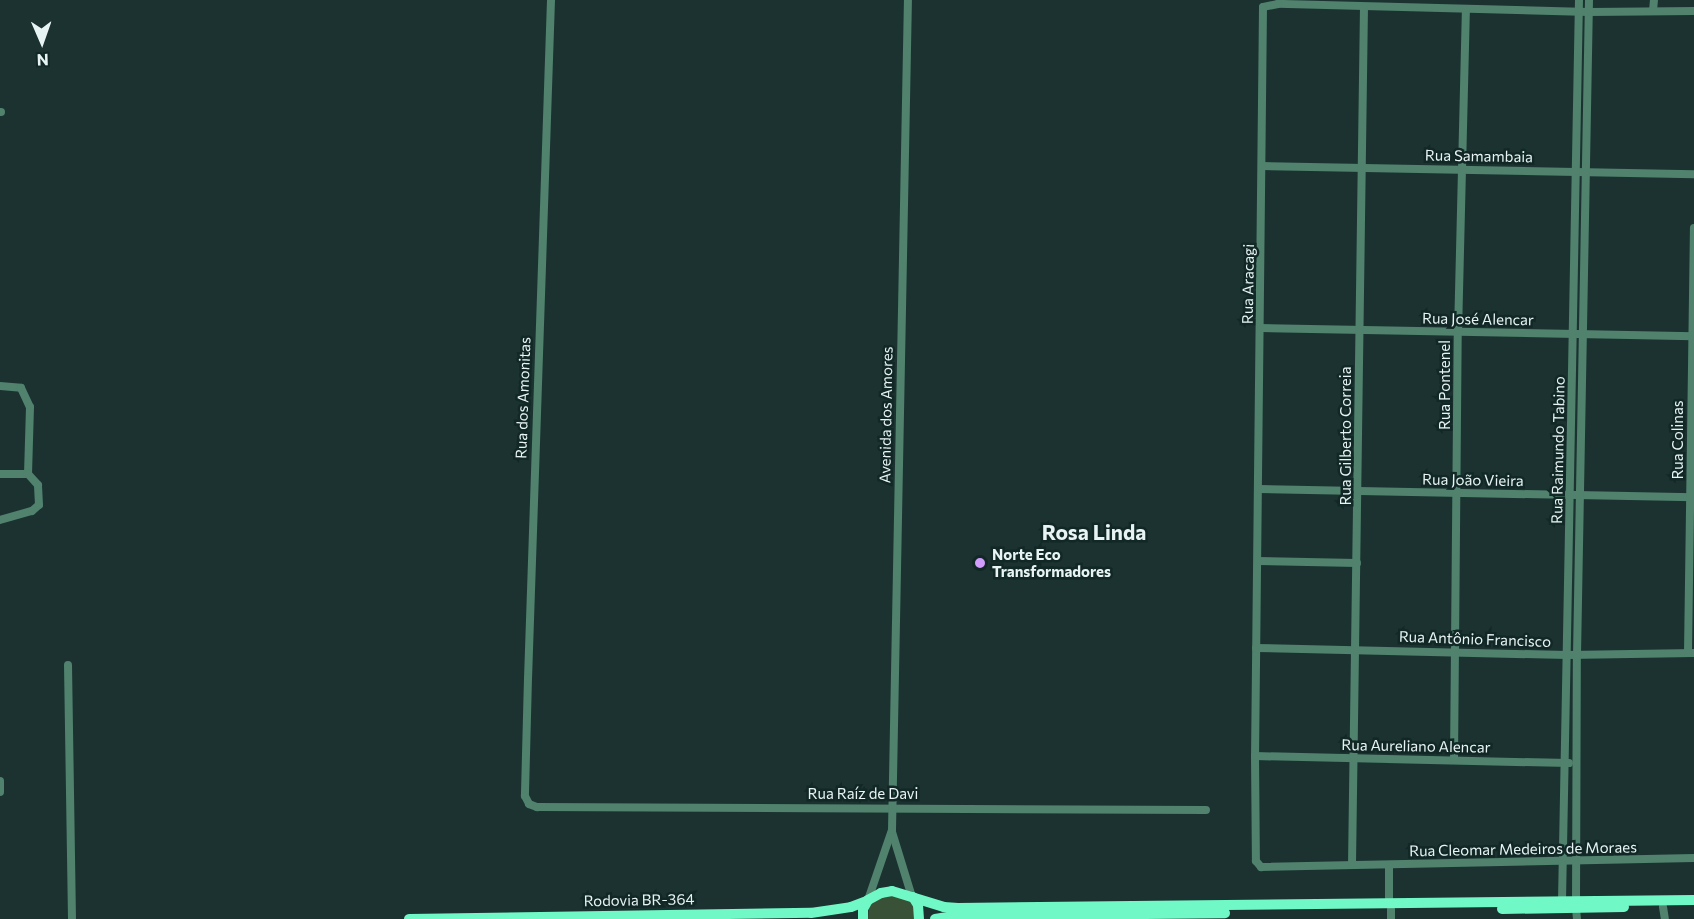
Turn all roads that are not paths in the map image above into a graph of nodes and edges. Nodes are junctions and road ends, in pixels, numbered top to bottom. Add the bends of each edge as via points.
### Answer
1 (551, 0) edge
2 (908, 0) edge
3 (1579, 0) edge
4 (1589, 0) edge
5 (1654, 0) edge
6 (1364, 7) junction
7 (1466, 10) junction
8 (1653, 11) junction
9 (1694, 11) edge
10 (1579, 12) junction
11 (1589, 12) junction
12 (1263, 166) junction
13 (1361, 169) junction
14 (1463, 169) junction
15 (1576, 171) junction
16 (1588, 172) junction
17 (1694, 174) edge
18 (1587, 199) junction
19 (1576, 200) junction
20 (1694, 228) edge
21 (1261, 328) junction
22 (1360, 330) junction
23 (1458, 333) junction
24 (1574, 335) junction
25 (1584, 335) junction
26 (1693, 336) edge
27 (0, 386) edge
28 (1, 474) edge
29 (28, 474) junction
30 (1259, 489) junction
31 (1359, 491) junction
32 (1459, 493) junction
33 (1571, 495) junction
34 (1580, 495) junction
35 (1693, 497) edge
36 (0, 520) edge
37 (1258, 561) junction
38 (1357, 562) junction
39 (1574, 585) junction
40 (1256, 648) junction
41 (1356, 649) junction
42 (1456, 652) junction
43 (1691, 653) edge
44 (1572, 655) junction
45 (68, 665) dead end
46 (1255, 756) junction
47 (1354, 759) junction
48 (1454, 760) junction
49 (1566, 763) junction
50 (1576, 764) junction
51 (0, 781) edge
52 (0, 786) edge
53 (0, 792) edge
54 (525, 796) joint
55 (892, 808) junction
56 (1206, 810) dead end
57 (892, 830) junction
58 (1694, 858) edge
59 (1563, 862) junction
60 (1576, 862) junction
61 (1352, 865) junction
62 (1389, 866) junction
63 (912, 897) junction
64 (868, 900) junction
65 (1694, 900) edge
66 (1562, 901) junction
67 (1663, 907) junction
68 (1694, 907) edge
69 (1576, 909) edge
70 (1390, 910) edge
71 (988, 918) edge
72 (1059, 918) edge
73 (72, 919) edge
74 (409, 919) edge
75 (778, 919) edge
76 (828, 919) edge
77 (863, 919) edge
78 (919, 919) edge
79 (935, 919) edge
80 (1665, 919) edge

1 - 54 street, Rua dos Amonitas
2 - 55 street, Avenida dos Amores
3 - 10 street, Rua Raimundo Tabino
4 - 11 street, Rua Raimundo Tabino
5 - 8 street
6 - 7 street
6 - 12 street, Rua Aracagi via 1263,7
6 - 13 street, Rua Gilberto Correia
7 - 10 street
7 - 14 street, Rua Pontenel
8 - 9 street
8 - 11 street
10 - 11 street
10 - 15 street, Rua Raimundo Tabino
11 - 16 street, Rua Raimundo Tabino
12 - 13 street, Rua Samambaia
12 - 21 street, Rua Aracagi
13 - 14 street, Rua Samambaia
13 - 22 street, Rua Gilberto Correia
14 - 15 street, Rua Samambaia
14 - 23 street, Rua Pontenel
15 - 16 street, Rua Samambaia
15 - 19 street, Rua Raimundo Tabino
16 - 17 street, Rua Samambaia
16 - 18 street, Rua Raimundo Tabino
18 - 19 street
18 - 25 street, Rua Raimundo Tabino
19 - 24 street, Rua Raimundo Tabino
20 - 26 street, Rua Colinas
21 - 22 street, Rua José Alencar
21 - 30 street, Rua Aracagi
22 - 23 street, Rua José Alencar
22 - 31 street, Rua Gilberto Correia
23 - 24 street, Rua José Alencar
23 - 32 street, Rua Pontenel
24 - 25 street, Rua José Alencar
24 - 33 street, Rua Raimundo Tabino
25 - 26 street, Rua José Alencar
25 - 34 street, Rua Raimundo Tabino
26 - 35 street, Rua Colinas
27 - 29 street via 21,388 29,402
28 - 29 street
29 - 36 street via 38,485 39,505 32,511
30 - 31 street, Rua João Vieira
30 - 37 street, Rua Aracagi
31 - 32 street, Rua João Vieira
31 - 38 street, Rua Gilberto Correia
32 - 33 street, Rua João Vieira
32 - 42 street, Rua Pontenel
33 - 34 street, Rua João Vieira
33 - 39 street, Rua Raimundo Tabino
34 - 35 street, Rua João Vieira
34 - 39 street, Rua Raimundo Tabino
35 - 43 street, Rua Colinas
37 - 38 street
37 - 40 street
38 - 41 street, Rua Gilberto Correia
39 - 44 street, Rua Raimundo Tabino
40 - 41 street, Rua Antônio Francisco
40 - 46 street
41 - 42 street, Rua Antônio Francisco
41 - 47 street, Rua Gilberto Correia
42 - 44 street, Rua Antônio Francisco
42 - 48 street, Rua Pontenel
43 - 44 street, Rua Antônio Francisco
44 - 49 street, Rua Raimundo Tabino
44 - 50 street, Rua Raimundo Tabino
45 - 73 street
46 - 47 street, Rua Aureliano Alencar
46 - 61 street via 1258,865
47 - 48 street, Rua Aureliano Alencar
47 - 61 street, Rua Gilberto Correia
48 - 49 street, Rua Aureliano Alencar
49 - 50 street, Rua Aureliano Alencar
49 - 59 street, Rua Raimundo Tabino
50 - 60 street, Rua Raimundo Tabino
51 - 52 street
52 - 53 street
54 - 55 street, Rua Raíz de Davi via 529,804 537,807
55 - 56 street, Rua Raíz de Davi
55 - 57 street, Avenida dos Amores
57 - 63 street, Avenida dos Amores
57 - 64 street, Avenida dos Amores
58 - 60 street, Rua Cleomar Medeiros de Moraes
59 - 60 street, Rua Cleomar Medeiros de Moraes
59 - 62 street, Rua Cleomar Medeiros de Moraes
59 - 66 street, Rua Raimundo Tabino
60 - 69 street, Rua Raimundo Tabino
61 - 62 street, Rua Cleomar Medeiros de Moraes
62 - 70 street
63 - 64 highway, Rodovia BR-364 via 892,891
63 - 70 highway, Rodovia BR-364 via 958,908
63 - 78 highway via 918,905
64 - 74 highway, Rodovia BR-364 via 811,913
64 - 77 highway
65 - 69 highway
66 - 69 highway
66 - 70 highway
67 - 68 highway
67 - 69 highway
67 - 80 street
69 - 70 highway
70 - 72 highway
71 - 72 highway
71 - 79 highway
75 - 76 highway

